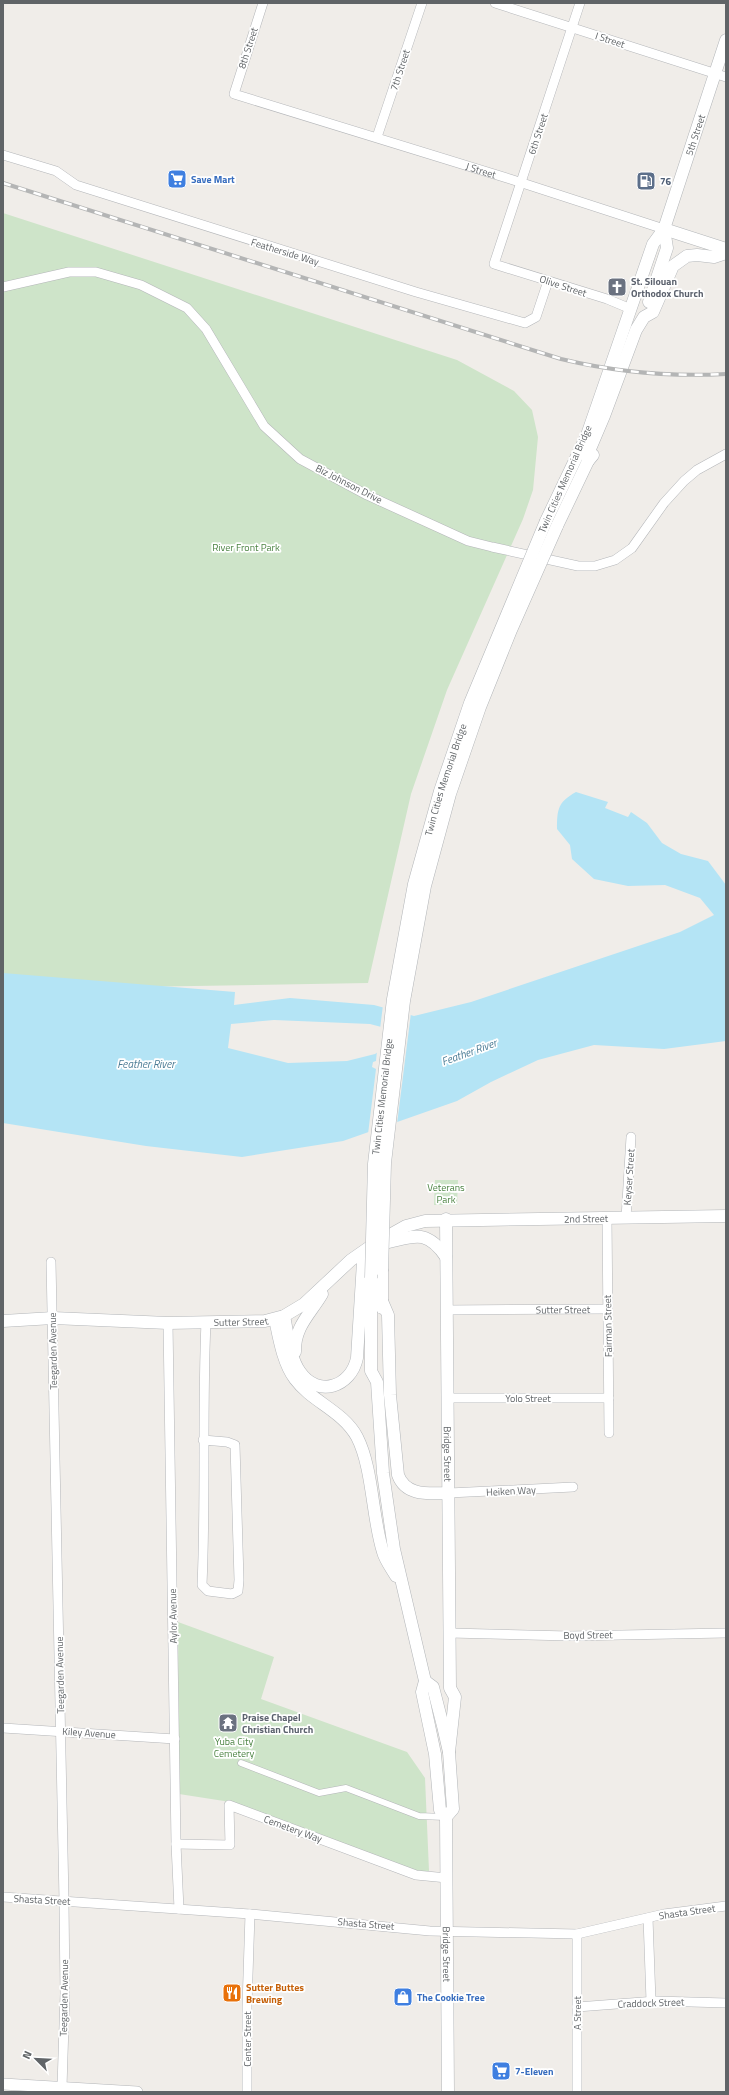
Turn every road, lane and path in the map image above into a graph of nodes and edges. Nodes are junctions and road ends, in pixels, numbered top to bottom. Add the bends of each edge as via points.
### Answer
1 (263, 3) edge
2 (422, 3) edge
3 (495, 3) edge
4 (580, 3) edge
5 (572, 28) junction
6 (726, 40) edge
7 (720, 75) edge
8 (234, 94) joint
9 (377, 137) junction
10 (3, 155) edge
11 (521, 183) junction
12 (664, 229) junction
13 (726, 249) edge
14 (726, 253) edge
15 (494, 264) joint
16 (548, 281) junction
17 (3, 287) edge
18 (631, 309) junction
19 (644, 317) junction
20 (726, 454) edge
21 (552, 523) junction
22 (631, 1137) dead end
23 (726, 1216) edge
24 (607, 1218) junction
25 (626, 1218) junction
26 (446, 1219) junction
27 (374, 1244) junction
28 (446, 1257) junction
29 (51, 1262) dead end
30 (382, 1271) joint
31 (329, 1281) junction
32 (366, 1281) junction
33 (382, 1301) junction
34 (608, 1309) junction
35 (446, 1310) junction
36 (279, 1317) junction
37 (53, 1318) junction
38 (3, 1321) edge
39 (206, 1322) junction
40 (168, 1323) junction
41 (294, 1359) junction
42 (377, 1382) junction
43 (447, 1398) junction
44 (609, 1398) junction
45 (609, 1433) dead end
46 (203, 1440) junction
47 (573, 1487) dead end
48 (449, 1493) junction
49 (401, 1586) junction
50 (450, 1633) junction
51 (726, 1633) edge
52 (425, 1682) junction
53 (3, 1728) edge
54 (61, 1731) junction
55 (176, 1739) junction
56 (448, 1752) junction
57 (241, 1763) dead end
58 (446, 1817) junction
59 (176, 1844) junction
60 (447, 1878) junction
61 (3, 1897) edge
62 (64, 1901) junction
63 (726, 1906) edge
64 (179, 1909) junction
65 (250, 1914) junction
66 (648, 1918) junction
67 (447, 1931) junction
68 (577, 1934) junction
69 (651, 2002) junction
70 (726, 2003) edge
71 (577, 2007) junction
72 (3, 2084) edge
73 (62, 2087) junction
74 (120, 2092) edge
75 (136, 2092) edge
76 (247, 2092) edge
77 (448, 2092) edge
78 (577, 2092) edge

1 - 8 street, 8th Street
2 - 9 street, 7th Street
3 - 5 street, I Street
4 - 5 street, 6th Street
5 - 7 street, I Street
5 - 11 street, 6th Street
6 - 7 main road, 5th Street
7 - 12 main road, 5th Street
8 - 9 street, J Street
9 - 11 street, J Street
10 - 16 street, Featherside Way via 56,171 76,185 394,285 525,323 536,317
11 - 12 street, J Street
11 - 15 street, 6th Street
12 - 13 main road, J Street
12 - 18 main road, 5th Street via 653,244
12 - 19 main road, 5th Street via 667,248
14 - 19 main road via 714,257 691,255 678,261 669,272 653,312
15 - 16 street, Olive Street
16 - 18 street, Olive Street
17 - 20 street, Biz Johnson Drive via 69,272 96,272 141,285 187,308 206,329 264,426 300,459 367,495 468,541 492,547 578,566 605,564 632,548 684,480
18 - 21 main road, Twin Cities Memorial Bridge
19 - 21 main road, Twin Cities Memorial Bridge via 628,346 587,456 588,461
21 - 30 main road, Twin Cities Memorial Bridge, bridge via 480,707 448,801 424,892 404,1001 385,1163
21 - 32 main road, Twin Cities Memorial Bridge, bridge via 470,703 442,784 418,866 400,950 393,999 374,1164
22 - 25 street, Keyser Street
23 - 25 main road, 2nd Street
24 - 25 main road, 2nd Street
24 - 26 main road, 2nd Street
24 - 34 street, Fairman Street
26 - 27 main road, Sutter Street via 406,1226
26 - 28 main road, Bridge Street
27 - 28 main road via 393,1242 411,1236 421,1237 435,1244
27 - 31 main road, Sutter Street via 351,1260
28 - 35 main road, Bridge Street
29 - 37 street, Teegarden Avenue
30 - 33 main road, Bridge Street
31 - 36 main road, Sutter Street via 310,1300
31 - 41 main road via 299,1328
32 - 41 main road via 357,1358 349,1377 334,1385 317,1385 306,1379
32 - 42 main road, Bridge Street via 371,1371
33 - 42 main road, Bridge Street via 382,1371
33 - 48 main road via 388,1315 390,1395 398,1475 403,1484 413,1491
34 - 35 street, Sutter Street
34 - 44 street, Fairman Street
35 - 43 main road, Bridge Street
36 - 39 main road, Sutter Street via 253,1322
36 - 41 main road
36 - 49 main road via 286,1362 294,1378 356,1434 383,1553
37 - 38 main road, Sutter Street
37 - 40 main road, Sutter Street
37 - 54 street, Teegarden Avenue
39 - 40 main road, Sutter Street
39 - 46 street
40 - 55 street, Aylor Avenue
42 - 49 main road, Bridge Street via 386,1493
43 - 44 street, Yolo Street
43 - 48 main road, Bridge Street
44 - 45 street, Fairman Street
46 - 46 street via 202,1585 208,1591 232,1594 238,1591 239,1580 235,1445
47 - 48 street, Heiken Way
48 - 50 main road, Bridge Street
49 - 52 main road, Bridge Street
50 - 51 street, Boyd Street via 569,1636
50 - 56 main road, Bridge Street via 450,1688 454,1697
52 - 56 main road, Bridge Street via 433,1687
52 - 58 main road, Bridge Street via 422,1692 435,1754 440,1810
53 - 54 street, Kiley Avenue
54 - 55 street, Kiley Avenue
54 - 62 street, Teegarden Avenue
55 - 59 street, Aylor Avenue
56 - 58 main road, Bridge Street via 453,1809
57 - 58 street via 319,1793 346,1788 419,1816
58 - 60 main road, Bridge Street
59 - 60 street, Cemetery Way via 230,1845 229,1805 416,1875
59 - 64 street, Aylor Avenue
60 - 67 main road, Bridge Street
61 - 62 street, Shasta Street
62 - 64 street, Shasta Street
62 - 73 street, Teegarden Avenue
63 - 66 street, Shasta Street
64 - 65 street, Shasta Street
65 - 67 street, Shasta Street
65 - 76 street, Center Street
66 - 68 street, Shasta Street
66 - 69 street
67 - 68 street, Shasta Street
67 - 77 main road, Bridge Street
68 - 71 street, A Street
69 - 70 street, Craddock Street
69 - 71 street, Craddock Street
71 - 78 street, A Street
72 - 73 street
73 - 74 street
74 - 75 street

